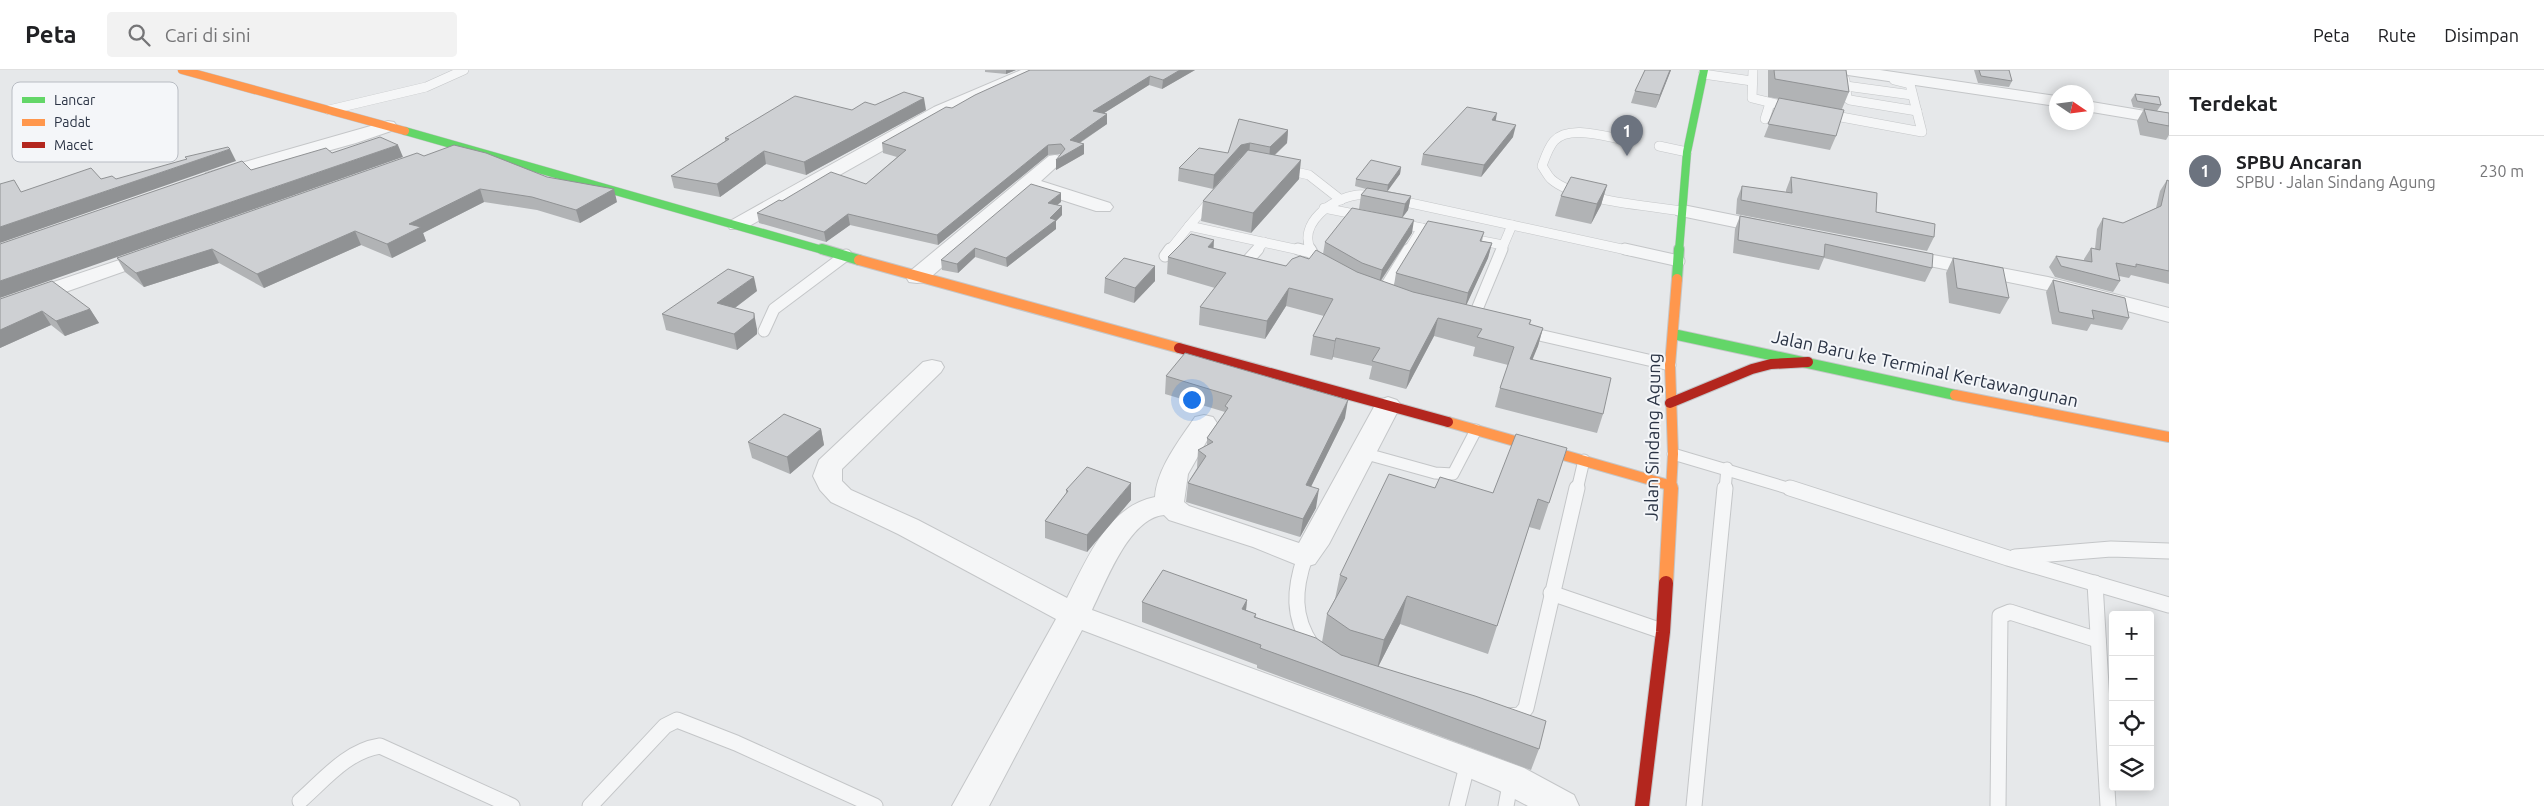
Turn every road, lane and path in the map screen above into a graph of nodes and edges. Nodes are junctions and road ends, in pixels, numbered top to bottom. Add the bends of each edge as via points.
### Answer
1 (182, 70) edge
2 (464, 70) edge
3 (1034, 70) edge
4 (1753, 70) edge
5 (1704, 72) edge
6 (1843, 75) edge
7 (1752, 81) junction
8 (1912, 96) junction
9 (2049, 100) edge
10 (1770, 103) junction
11 (1871, 103) junction
12 (2094, 107) edge
13 (1798, 109) edge
14 (329, 110) junction
15 (1917, 111) junction
16 (1817, 113) edge
17 (1765, 119) dead end
18 (2169, 120) edge
19 (1874, 124) junction
20 (388, 126) junction
21 (1625, 140) dead end
22 (457, 145) junction
23 (1659, 146) dead end
24 (1687, 152) junction
25 (429, 155) edge
26 (1055, 160) edge
27 (1269, 166) edge
28 (1027, 183) junction
29 (192, 185) edge
30 (1219, 192) edge
31 (1341, 200) junction
32 (1104, 207) dead end
33 (1324, 208) junction
34 (1682, 211) junction
35 (1373, 218) edge
36 (1392, 222) edge
37 (737, 225) junction
38 (1512, 225) junction
39 (1189, 226) junction
40 (1422, 228) junction
41 (1797, 234) edge
42 (1264, 242) junction
43 (1504, 245) junction
44 (170, 248) edge
45 (1873, 249) edge
46 (1310, 252) junction
47 (846, 255) junction
48 (1165, 256) dead end
49 (1249, 259) edge
50 (1679, 261) junction
51 (1334, 272) edge
52 (917, 277) junction
53 (1382, 292) edge
54 (0, 308) edge
55 (2169, 315) edge
56 (1473, 319) edge
57 (1511, 328) edge
58 (764, 332) dead end
59 (1673, 334) junction
60 (1808, 362) junction
61 (1670, 365) junction
62 (932, 367) dead end
63 (1670, 403) junction
64 (1388, 405) junction
65 (1204, 422) dead end
66 (1476, 430) junction
67 (2169, 436) edge
68 (1362, 453) junction
69 (1673, 454) junction
70 (1584, 460) junction
71 (1727, 468) junction
72 (1672, 486) junction
73 (1170, 505) junction
74 (2169, 551) edge
75 (1305, 557) junction
76 (2008, 558) junction
77 (2095, 584) junction
78 (1551, 593) junction
79 (2169, 605) edge
80 (1074, 615) junction
81 (1663, 632) junction
82 (2098, 640) junction
83 (1325, 658) edge
84 (1492, 714) edge
85 (1468, 762) junction
86 (1508, 793) edge
87 (300, 801) dead end
88 (1643, 803) edge
89 (512, 806) edge
90 (590, 806) edge
91 (875, 806) edge
92 (970, 806) edge
93 (1457, 806) edge
94 (1560, 806) edge
95 (1661, 806) edge
96 (1694, 806) edge
97 (1998, 806) edge
98 (2108, 806) edge

1 - 14 street
2 - 14 lane via 426,87
3 - 37 street via 940,111
4 - 7 lane
5 - 7 lane
5 - 24 street, Jalan Sindang Agung
6 - 8 lane
6 - 8 lane via 1908,83
6 - 9 street
6 - 11 lane via 1848,98
7 - 10 lane via 1752,98
8 - 15 lane
10 - 13 lane
10 - 17 lane
11 - 15 lane
11 - 19 lane
12 - 18 street
14 - 20 street
15 - 19 lane via 1922,132
16 - 19 lane
20 - 22 street
20 - 29 street via 228,171
21 - 34 lane via 1588,134 1557,138 1542,166 1551,180 1571,190
22 - 25 street
22 - 37 street
23 - 24 lane
24 - 34 street, Jalan Sindang Agung
26 - 28 street
27 - 31 lane via 1309,175
28 - 32 street
28 - 52 street
30 - 39 lane
31 - 33 lane
31 - 38 lane via 1374,196
33 - 35 lane
33 - 46 lane via 1310,225 1306,242
34 - 41 street
34 - 50 street, Jalan Sindang Agung
36 - 40 lane
37 - 47 street
38 - 43 lane
38 - 50 lane
39 - 42 lane
39 - 48 lane via 1182,243
40 - 43 lane
40 - 53 lane
42 - 46 lane
42 - 49 lane
43 - 56 lane
44 - 54 street
45 - 55 street via 2048,284
46 - 51 lane via 1313,258
47 - 52 street
47 - 58 lane via 774,309
50 - 59 street, Jalan Sindang Agung
52 - 64 street
57 - 61 lane
59 - 60 street, Jalan Baru ke Terminal Kertawangunan
59 - 61 street, Jalan Sindang Agung
60 - 63 street via 1771,364 1752,369
60 - 67 street, Jalan Baru ke Terminal Kertawangunan via 1990,402
61 - 63 street, Jalan Sindang Agung
62 - 80 street via 829,466 827,476 830,484 841,496 908,527
63 - 69 street, Jalan Sindang Agung
64 - 66 street
64 - 68 street
65 - 73 street via 1187,449 1170,489
66 - 68 lane via 1453,474 1435,473
66 - 70 street
68 - 75 street
69 - 71 lane
69 - 72 street, Jalan Sindang Agung
70 - 72 street
70 - 78 lane
71 - 76 lane
71 - 96 lane
72 - 81 street, Jalan Sindang Agung
73 - 75 street via 1179,513
73 - 80 street via 1141,511 1130,522 1107,551
74 - 76 lane via 2148,548 2089,550
75 - 83 lane via 1296,579 1294,601 1303,634
76 - 77 lane
77 - 79 lane
77 - 82 lane
78 - 81 lane
78 - 84 lane via 1526,708 1520,715
80 - 85 street
80 - 92 street
81 - 88 street, Jalan Sindang Agung
82 - 97 lane via 2010,612 2000,616
82 - 98 lane
85 - 86 street
85 - 93 lane
86 - 94 street
87 - 89 lane via 358,752 370,746 380,746
88 - 95 lane
90 - 91 lane via 665,726 678,720

